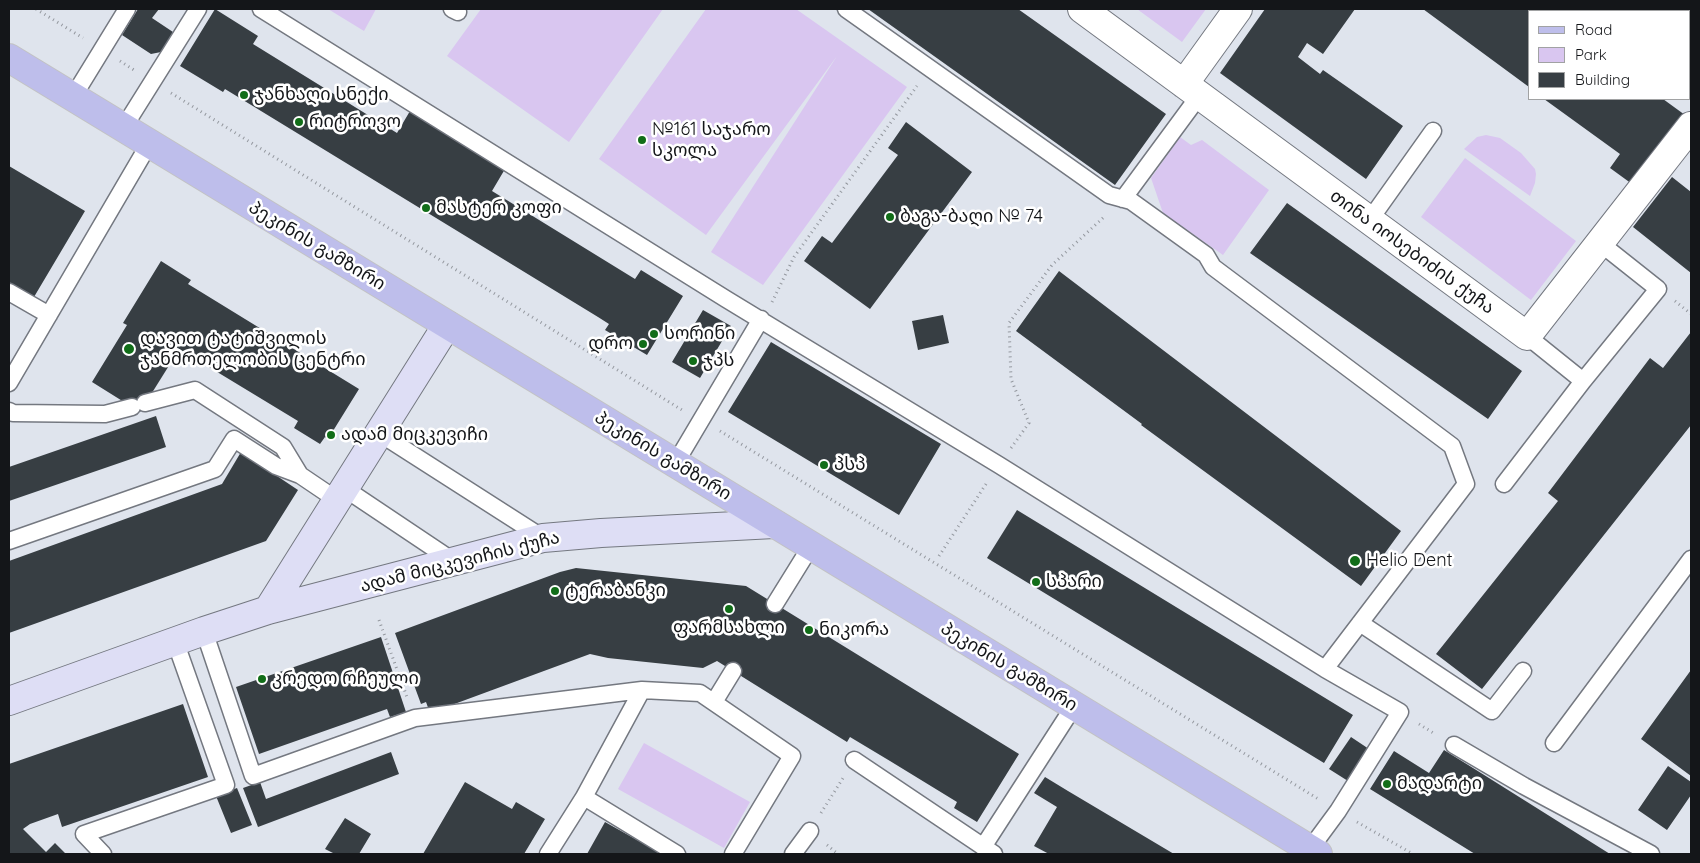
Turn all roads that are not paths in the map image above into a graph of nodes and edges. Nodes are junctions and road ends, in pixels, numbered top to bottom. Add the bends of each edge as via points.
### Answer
1 (127, 9) edge
2 (198, 9) edge
3 (261, 9) edge
4 (846, 9) edge
5 (1082, 9) edge
6 (1238, 9) edge
7 (9, 58) edge
8 (1192, 90) junction
9 (73, 97) junction
10 (1691, 126) edge
11 (124, 128) junction
12 (1433, 131) dead end
13 (149, 144) junction
14 (1123, 199) junction
15 (1369, 220) junction
16 (1600, 243) junction
17 (9, 292) edge
18 (49, 315) junction
19 (760, 319) junction
20 (447, 325) junction
21 (1527, 336) junction
22 (1583, 381) junction
23 (9, 383) edge
24 (9, 411) edge
25 (379, 434) junction
26 (675, 464) junction
27 (300, 476) junction
28 (1504, 484) dead end
29 (341, 494) junction
30 (774, 524) junction
31 (543, 538) junction
32 (9, 541) edge
33 (811, 546) junction
34 (1691, 559) edge
35 (453, 561) junction
36 (775, 604) dead end
37 (268, 610) junction
38 (1360, 623) junction
39 (204, 631) junction
40 (175, 641) junction
41 (1325, 669) junction
42 (1522, 671) dead end
43 (733, 672) dead end
44 (642, 690) junction
45 (9, 701) edge
46 (714, 702) junction
47 (1074, 706) junction
48 (1554, 743) dead end
49 (1454, 745) road end
50 (854, 760) road end
51 (584, 797) junction
52 (810, 831) road end
53 (988, 850) edge
54 (1314, 852) edge
55 (103, 854) edge
56 (548, 854) edge
57 (677, 854) edge
58 (733, 854) edge
59 (793, 854) edge
60 (1651, 854) edge

1 - 9 lane
2 - 11 lane
3 - 19 lane
4 - 14 lane via 1109,195
5 - 8 street, თინა იოსებიძის ქუჩა
6 - 8 street
7 - 9 main road, პეკინის გამზირი
8 - 14 lane
8 - 15 street, თინა იოსებიძის ქუჩა
9 - 11 main road, პეკინის გამზირი
10 - 16 street
11 - 13 main road, პეკინის გამზირი
12 - 15 lane
13 - 18 lane
13 - 20 main road, პეკინის გამზირი
14 - 38 lane via 1131,200 1206,255 1213,267 1452,446 1466,484
15 - 21 street, თინა იოსებიძის ქუჩა
16 - 21 street
16 - 22 lane via 1658,289
17 - 18 lane
18 - 23 lane
19 - 26 lane
19 - 41 lane
20 - 25 main road
20 - 26 main road, პეკინის გამზირი
21 - 22 lane
22 - 28 lane
24 - 27 lane via 105,414 195,390 283,447
25 - 29 main road
25 - 31 lane
26 - 30 main road, პეკინის გამზირი
27 - 29 lane
27 - 32 lane via 276,466 234,439 215,469
29 - 35 lane
29 - 37 main road
30 - 31 main road, ადამ მიცკევიჩის ქუჩა
30 - 33 main road, პეკინის გამზირი
31 - 35 main road, ადამ მიცკევიჩის ქუჩა
33 - 36 lane
33 - 47 main road, პეკინის გამზირი
34 - 48 lane
35 - 37 main road, ადამ მიცკევიჩის ქუჩა
37 - 39 main road, ადამ მიცკევიჩის ქუჩა
38 - 41 lane
38 - 42 lane via 1492,711
39 - 40 main road, ადამ მიცკევიჩის ქუჩა
39 - 44 lane via 253,776 415,718
40 - 45 main road, ადამ მიცკევიჩის ქუჩა
40 - 55 lane via 226,785 84,834
41 - 54 lane via 1400,712
43 - 46 lane
44 - 46 lane via 700,693
44 - 51 lane
46 - 58 lane via 792,756
47 - 53 lane
47 - 54 main road, პეკინის გამზირი
49 - 60 lane
50 - 53 lane
51 - 56 lane
51 - 57 lane
52 - 59 lane

